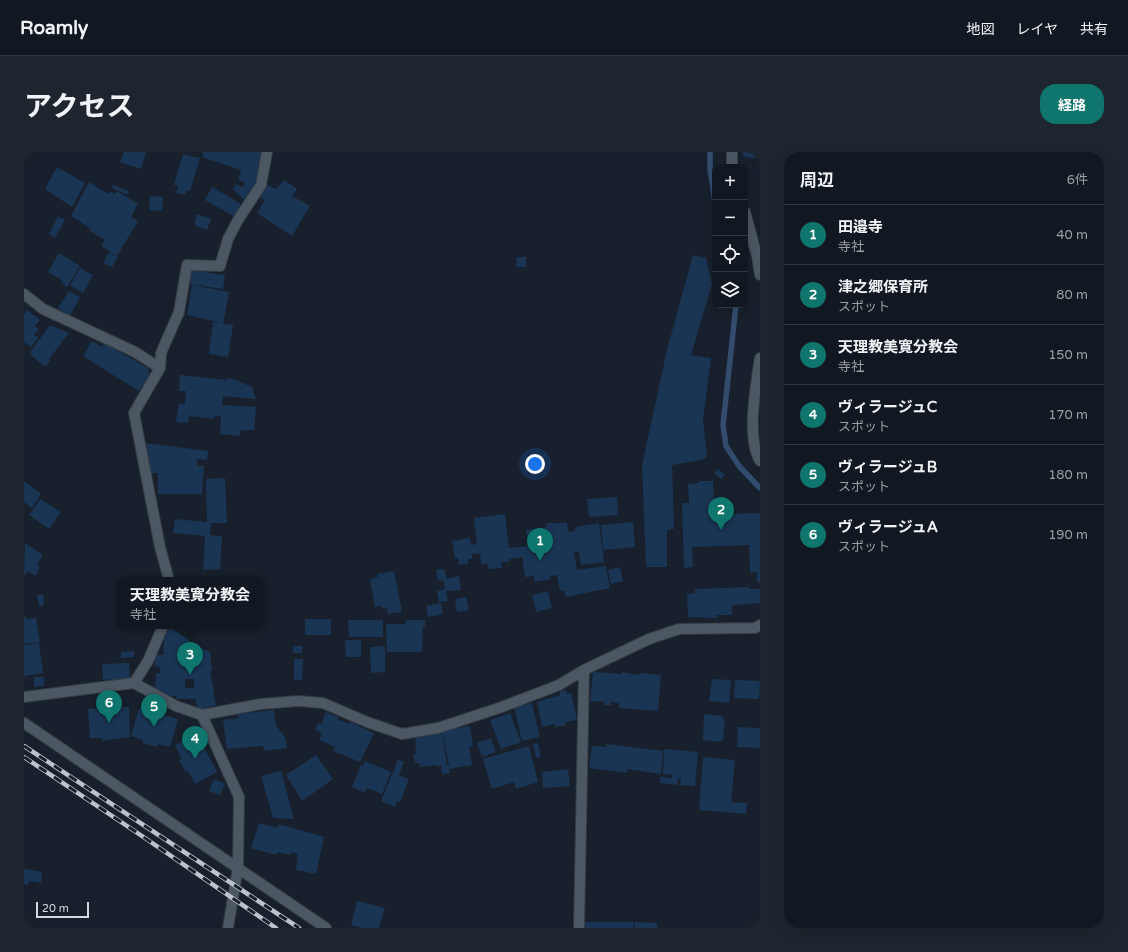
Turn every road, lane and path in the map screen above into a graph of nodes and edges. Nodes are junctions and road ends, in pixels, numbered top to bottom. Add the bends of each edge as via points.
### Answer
1 (267, 152) edge
2 (732, 152) edge
3 (732, 164) edge
4 (748, 223) edge
5 (760, 275) edge
6 (24, 294) edge
7 (760, 358) edge
8 (160, 368) junction
9 (760, 461) edge
10 (168, 577) edge
11 (760, 626) edge
12 (162, 629) edge
13 (584, 670) junction
14 (134, 683) junction
15 (24, 697) edge
16 (202, 715) junction
17 (24, 723) edge
18 (238, 867) junction
19 (228, 928) edge
20 (326, 928) edge
21 (579, 928) edge

1 - 8 street via 261,185 228,239 220,266 187,265 179,312 162,353
2 - 3 street
4 - 5 street
6 - 8 street via 43,309 135,352
7 - 9 street via 753,425 754,444
8 - 10 street via 134,413
11 - 13 street via 679,629 649,639
12 - 14 street via 148,661
13 - 16 street via 559,685 499,708 438,728 402,734 323,703 298,700
13 - 21 street
14 - 15 street
14 - 16 street via 176,706
16 - 18 street via 239,797
17 - 18 street
18 - 19 street
18 - 20 street

